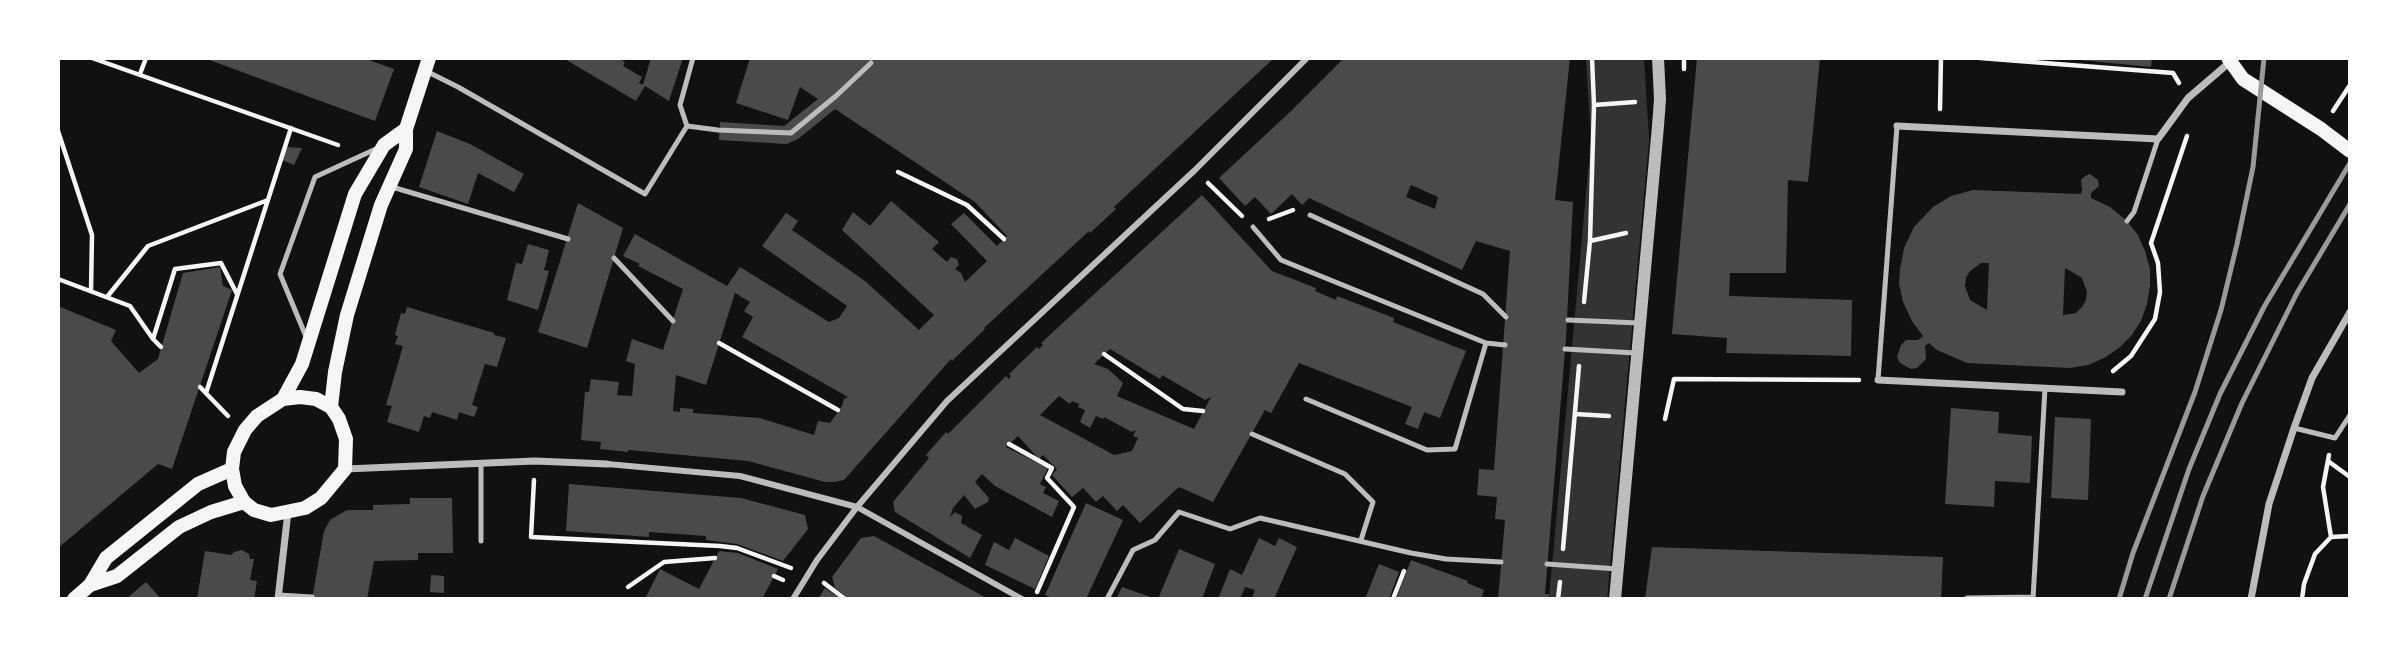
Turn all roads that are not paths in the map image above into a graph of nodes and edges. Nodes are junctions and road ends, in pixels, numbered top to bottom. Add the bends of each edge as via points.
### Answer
1 (693, 58) edge
2 (1307, 58) edge
3 (1658, 58) edge
4 (2229, 60) edge
5 (871, 63) dead end
6 (427, 64) edge
7 (687, 126) junction
8 (1897, 126) joint
9 (406, 129) junction
10 (2158, 139) junction
11 (384, 145) junction
12 (2350, 151) edge
13 (389, 186) junction
14 (1310, 215) road end
15 (2127, 221) dead end
16 (1253, 227) road end
17 (568, 240) dead end
18 (614, 258) dead end
19 (2350, 312) edge
20 (1506, 317) dead end
21 (1567, 320) dead end
22 (673, 321) dead end
23 (1639, 323) junction
24 (309, 343) junction
25 (1486, 343) junction
26 (1505, 345) dead end
27 (1565, 349) dead end
28 (1636, 353) junction
29 (1878, 380) joint
30 (2045, 388) junction
31 (2122, 392) dead end
32 (283, 398) junction
33 (1306, 399) dead end
34 (331, 407) junction
35 (2350, 415) edge
36 (2294, 428) junction
37 (1252, 434) dead end
38 (481, 464) junction
39 (607, 464) joint
40 (232, 469) junction
41 (345, 469) junction
42 (244, 502) junction
43 (857, 507) junction
44 (288, 512) junction
45 (1361, 540) junction
46 (481, 541) dead end
47 (1501, 562) dead end
48 (1548, 565) dead end
49 (1618, 569) junction
50 (90, 585) junction
51 (278, 597) edge
52 (312, 597) dead end
53 (1967, 598) edge
54 (2033, 598) edge
55 (74, 599) edge
56 (793, 599) edge
57 (1022, 599) edge
58 (1107, 599) edge
59 (1615, 599) edge
60 (2251, 599) edge

1 - 7 lane via 680,105
2 - 43 street via 1195,170 947,401
3 - 23 street via 1660,99
4 - 10 street via 2188,98
4 - 12 main road via 2243,79
5 - 7 lane via 791,133
6 - 7 lane via 645,194
6 - 9 main road
8 - 10 street
8 - 29 lane
9 - 11 main road
9 - 13 main road via 406,149
10 - 15 lane
11 - 24 main road via 355,194
11 - 24 lane via 315,177 280,274
13 - 17 lane
13 - 34 main road via 347,315
14 - 20 lane via 1483,294
16 - 25 lane via 1281,260
18 - 22 lane
19 - 36 street via 2312,378
21 - 23 lane
23 - 28 street
24 - 32 main road
25 - 26 lane
25 - 33 lane via 1455,449 1427,450
27 - 28 lane
28 - 49 street
29 - 30 street
30 - 31 street
30 - 54 lane
32 - 34 main road via 316,398
32 - 40 main road via 246,430 234,452
34 - 41 main road via 346,439
35 - 36 lane via 2335,438
36 - 60 street via 2269,504
37 - 45 lane via 1345,474 1373,502
38 - 39 street
38 - 41 street
38 - 46 lane
39 - 43 street via 740,476
40 - 42 main road
40 - 50 main road via 198,484 106,558
41 - 44 main road via 321,498
42 - 44 main road via 271,514
42 - 50 main road via 179,527 117,576
43 - 56 street
43 - 57 street
44 - 51 street
45 - 47 lane via 1446,559
45 - 58 lane via 1260,518 1230,528 1179,512 1155,540 1133,550
48 - 49 lane
49 - 59 street
50 - 55 main road
51 - 52 lane
53 - 54 lane

